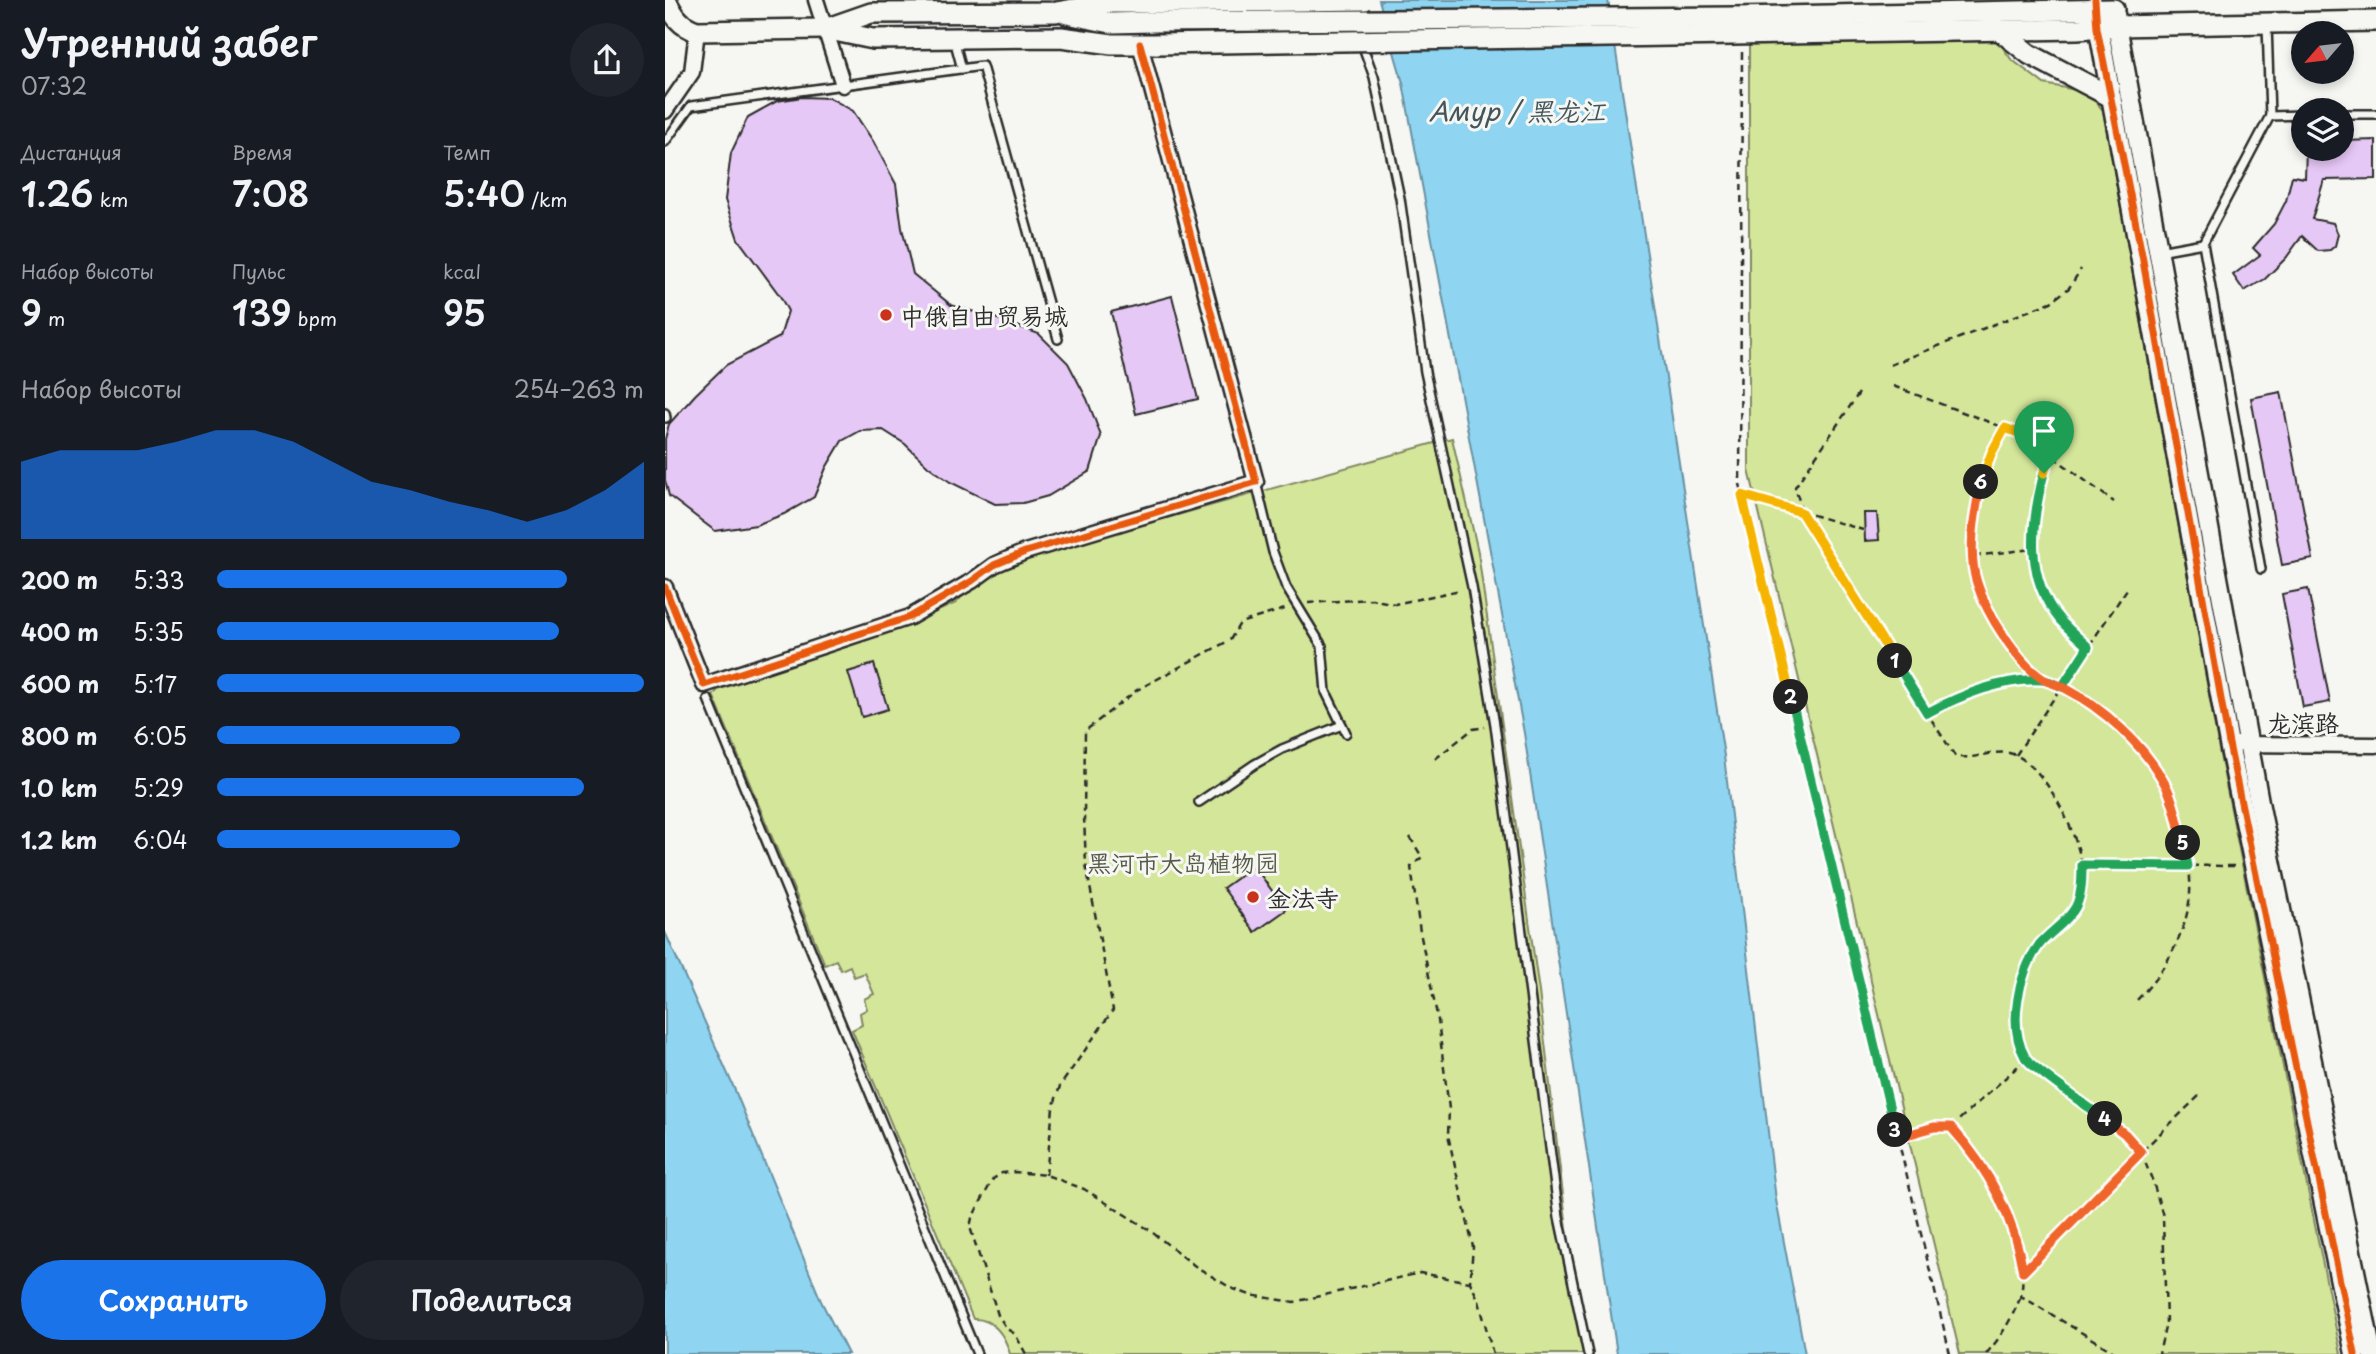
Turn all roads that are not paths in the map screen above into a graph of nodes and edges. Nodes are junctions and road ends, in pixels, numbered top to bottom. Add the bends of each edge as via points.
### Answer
1 (666, 0) edge
2 (816, 0) edge
3 (1347, 0) edge
4 (1365, 0) edge
5 (1034, 6) edge
6 (1056, 12) junction
7 (2105, 12) edge
8 (1151, 13) junction
9 (2376, 21) edge
10 (1111, 23) junction
11 (2267, 23) junction
12 (825, 29) junction
13 (1998, 30) junction
14 (697, 31) junction
15 (1737, 33) junction
16 (1061, 37) junction
17 (954, 38) junction
18 (1149, 44) junction
19 (962, 69) junction
20 (843, 85) junction
21 (2111, 97) junction
22 (665, 111) edge
23 (2354, 114) edge
24 (2376, 114) edge
25 (2291, 115) edge
26 (2270, 116) junction
27 (665, 142) edge
28 (2203, 243) junction
29 (2150, 253) junction
30 (1058, 338) dead end
31 (1256, 482) junction
32 (2261, 569) dead end
33 (665, 587) edge
34 (708, 699) dead end
35 (1342, 725) junction
36 (1346, 733) dead end
37 (2229, 744) junction
38 (2249, 744) junction
39 (2376, 744) edge
40 (1199, 802) dead end
41 (977, 1354) edge
42 (1588, 1354) edge
43 (2355, 1354) edge
44 (2372, 1354) edge

1 - 14 main road via 676,18
2 - 12 street
3 - 42 lane via 1374,77 1400,198 1425,372 1472,587 1495,726 1559,1217
4 - 8 main road, bridge
5 - 6 main road
5 - 12 main road via 871,13
6 - 8 main road via 1108,3
6 - 10 main road
7 - 11 main road
7 - 13 main road
7 - 15 main road
7 - 21 street
7 - 29 street
8 - 10 main road
8 - 15 main road, bridge
9 - 11 main road
10 - 16 main road
11 - 26 lane
12 - 14 main road
12 - 17 main road via 873,39
12 - 20 street
13 - 15 main road
13 - 21 main road via 2029,54
14 - 22 street via 692,72
15 - 18 main road, bridge
16 - 17 main road
16 - 18 main road
17 - 19 lane
18 - 31 street
19 - 20 lane
19 - 30 lane via 982,66
20 - 27 lane via 691,106
21 - 29 street
23 - 24 lane
25 - 26 lane
26 - 28 lane
28 - 29 lane
28 - 32 lane
29 - 37 street
29 - 38 street
31 - 33 street via 1025,552 994,565 910,617 703,685
31 - 35 lane via 1286,587 1322,646 1326,692
34 - 41 lane
35 - 36 lane
35 - 40 lane via 1282,749
37 - 38 street, 龙滨路
37 - 43 street
38 - 39 street, 龙滨路
38 - 44 street

